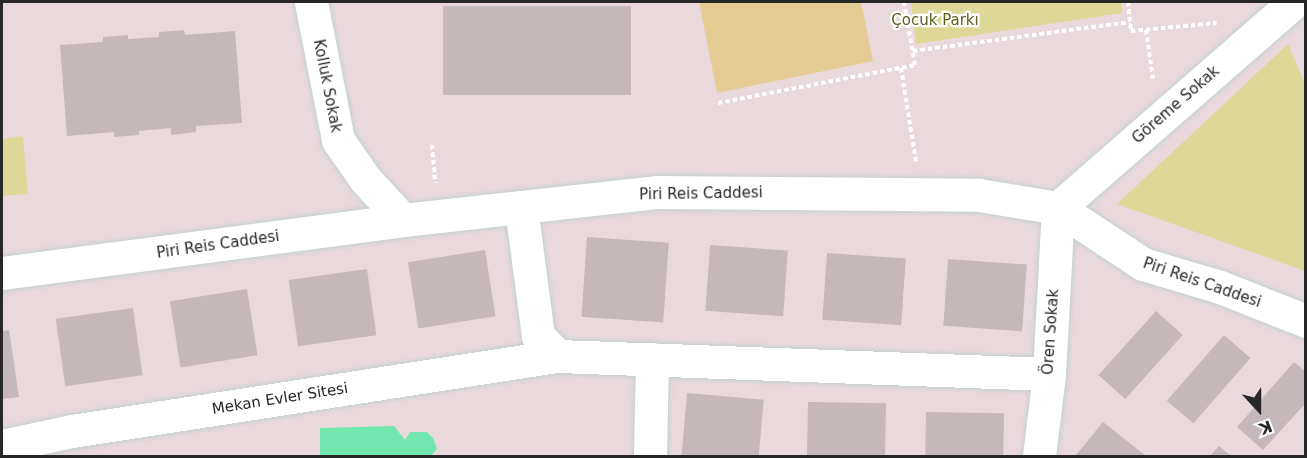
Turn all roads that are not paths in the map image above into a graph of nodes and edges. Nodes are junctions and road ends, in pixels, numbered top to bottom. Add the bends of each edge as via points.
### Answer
1 (311, 2) edge
2 (1294, 2) edge
3 (521, 207) junction
4 (1058, 208) junction
5 (403, 220) junction
6 (2, 273) edge
7 (1305, 321) edge
8 (558, 356) junction
9 (652, 359) junction
10 (1049, 374) junction
11 (2, 446) edge
12 (650, 456) edge
13 (1039, 456) edge

1 - 5 street, Kolluk Sokak via 338,140 365,179
2 - 4 street, Göreme Sokak
3 - 4 street, Piri Reis Caddesi via 658,192 979,195
3 - 5 street, Piri Reis Caddesi
3 - 8 street via 538,336
4 - 7 street, Piri Reis Caddesi via 1143,264 1220,287
4 - 10 street, Ören Sokak
5 - 6 street, Piri Reis Caddesi
8 - 9 street, Mekan Evler Sitesi
8 - 11 street, Mekan Evler Sitesi via 72,431
9 - 10 street, Mekan Evler Sitesi
9 - 12 street
10 - 13 street, Ören Sokak

